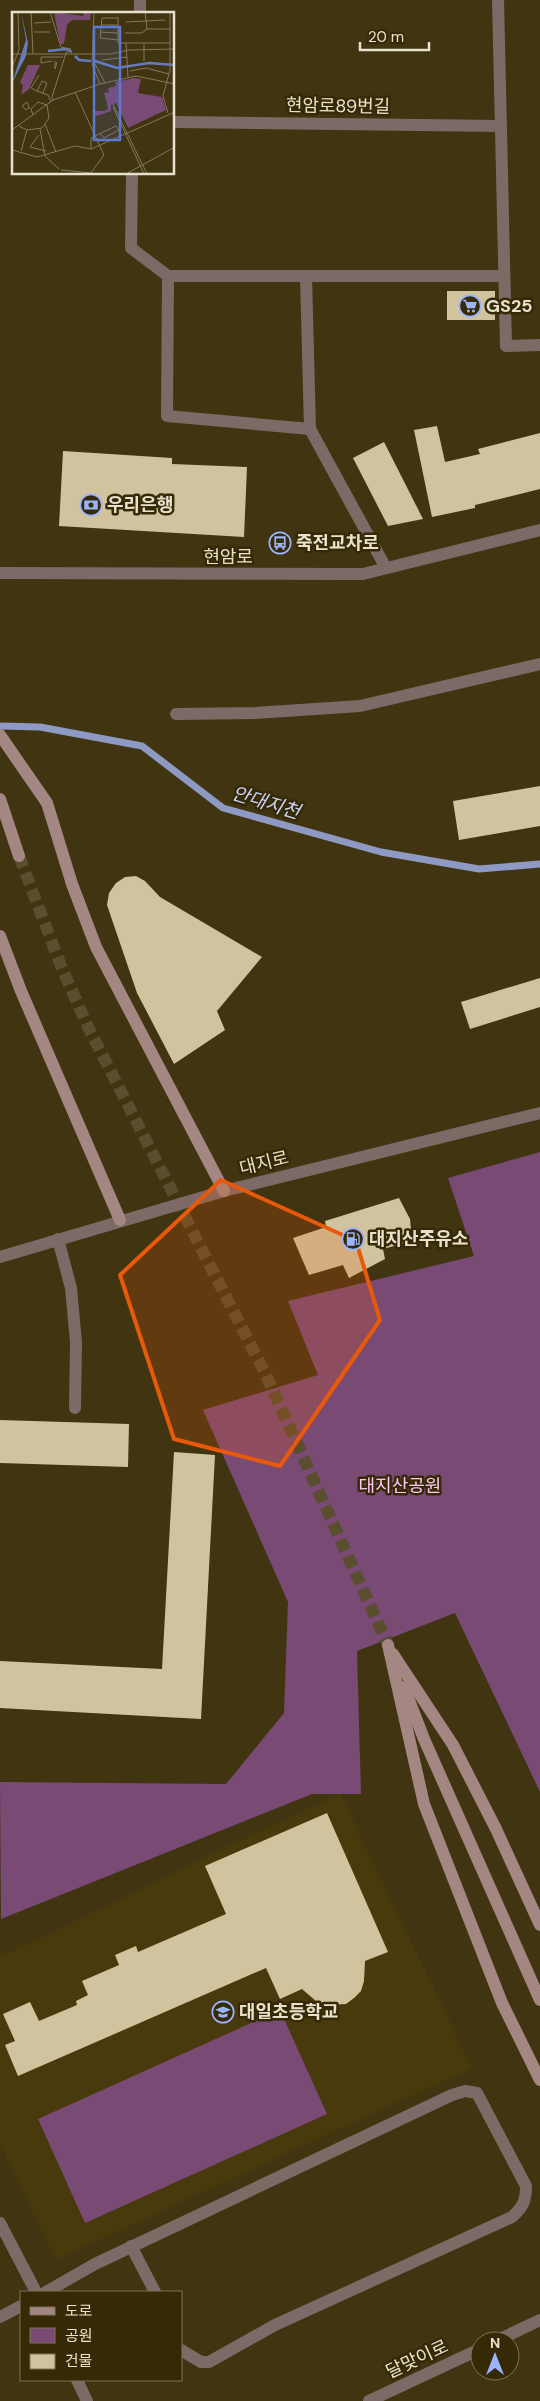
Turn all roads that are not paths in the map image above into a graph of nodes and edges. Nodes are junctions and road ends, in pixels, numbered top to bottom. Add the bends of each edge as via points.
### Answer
1 (498, 0) edge
2 (175, 122) edge
3 (501, 126) junction
4 (132, 175) edge
5 (168, 276) junction
6 (306, 276) junction
7 (504, 276) junction
8 (540, 345) edge
9 (310, 429) junction
10 (540, 530) edge
11 (386, 568) junction
12 (0, 572) edge
13 (540, 664) edge
14 (176, 714) dead end
15 (0, 735) edge
16 (1, 802) edge
17 (19, 856) tunnel mouth
18 (0, 936) edge
19 (540, 1113) edge
20 (224, 1191) junction
21 (120, 1220) junction
22 (58, 1239) junction
23 (0, 1257) edge
24 (75, 1408) dead end
25 (388, 1645) junction
26 (540, 1925) edge
27 (540, 2000) edge
28 (540, 2080) edge
29 (0, 2222) edge
30 (131, 2246) junction
31 (35, 2291) edge
32 (48, 2291) edge
33 (154, 2291) edge
34 (20, 2307) edge
35 (0, 2317) edge
36 (540, 2320) edge
37 (517, 2331) edge
38 (182, 2351) edge
39 (470, 2354) edge
40 (77, 2381) edge
41 (87, 2401) edge
42 (369, 2401) edge

1 - 3 street
2 - 3 street, 현암로89번길
3 - 7 street
4 - 5 street via 131,248
5 - 6 street
5 - 9 street via 167,416
6 - 7 street
6 - 9 street
7 - 8 street via 506,346
9 - 11 street
10 - 11 street, 현암로
11 - 12 street, 현암로 via 363,574
13 - 14 street via 360,706
15 - 20 main road via 47,803 72,884 96,946
16 - 17 main road
18 - 21 main road
19 - 20 street, 대지로
20 - 21 street, 대지로
21 - 22 street, 대지로
22 - 23 street, 대지로
22 - 24 street via 71,1288 76,1342
25 - 26 main road via 453,1744
25 - 27 main road via 424,1739
25 - 28 main road via 424,1804 502,2003
29 - 31 street
30 - 32 street
30 - 33 street
30 - 38 street via 465,2091 478,2093 526,2186 523,2208 512,2218 275,2325 210,2362 201,2362
34 - 35 street
36 - 37 street
39 - 42 street, 달맞이로
40 - 41 street

